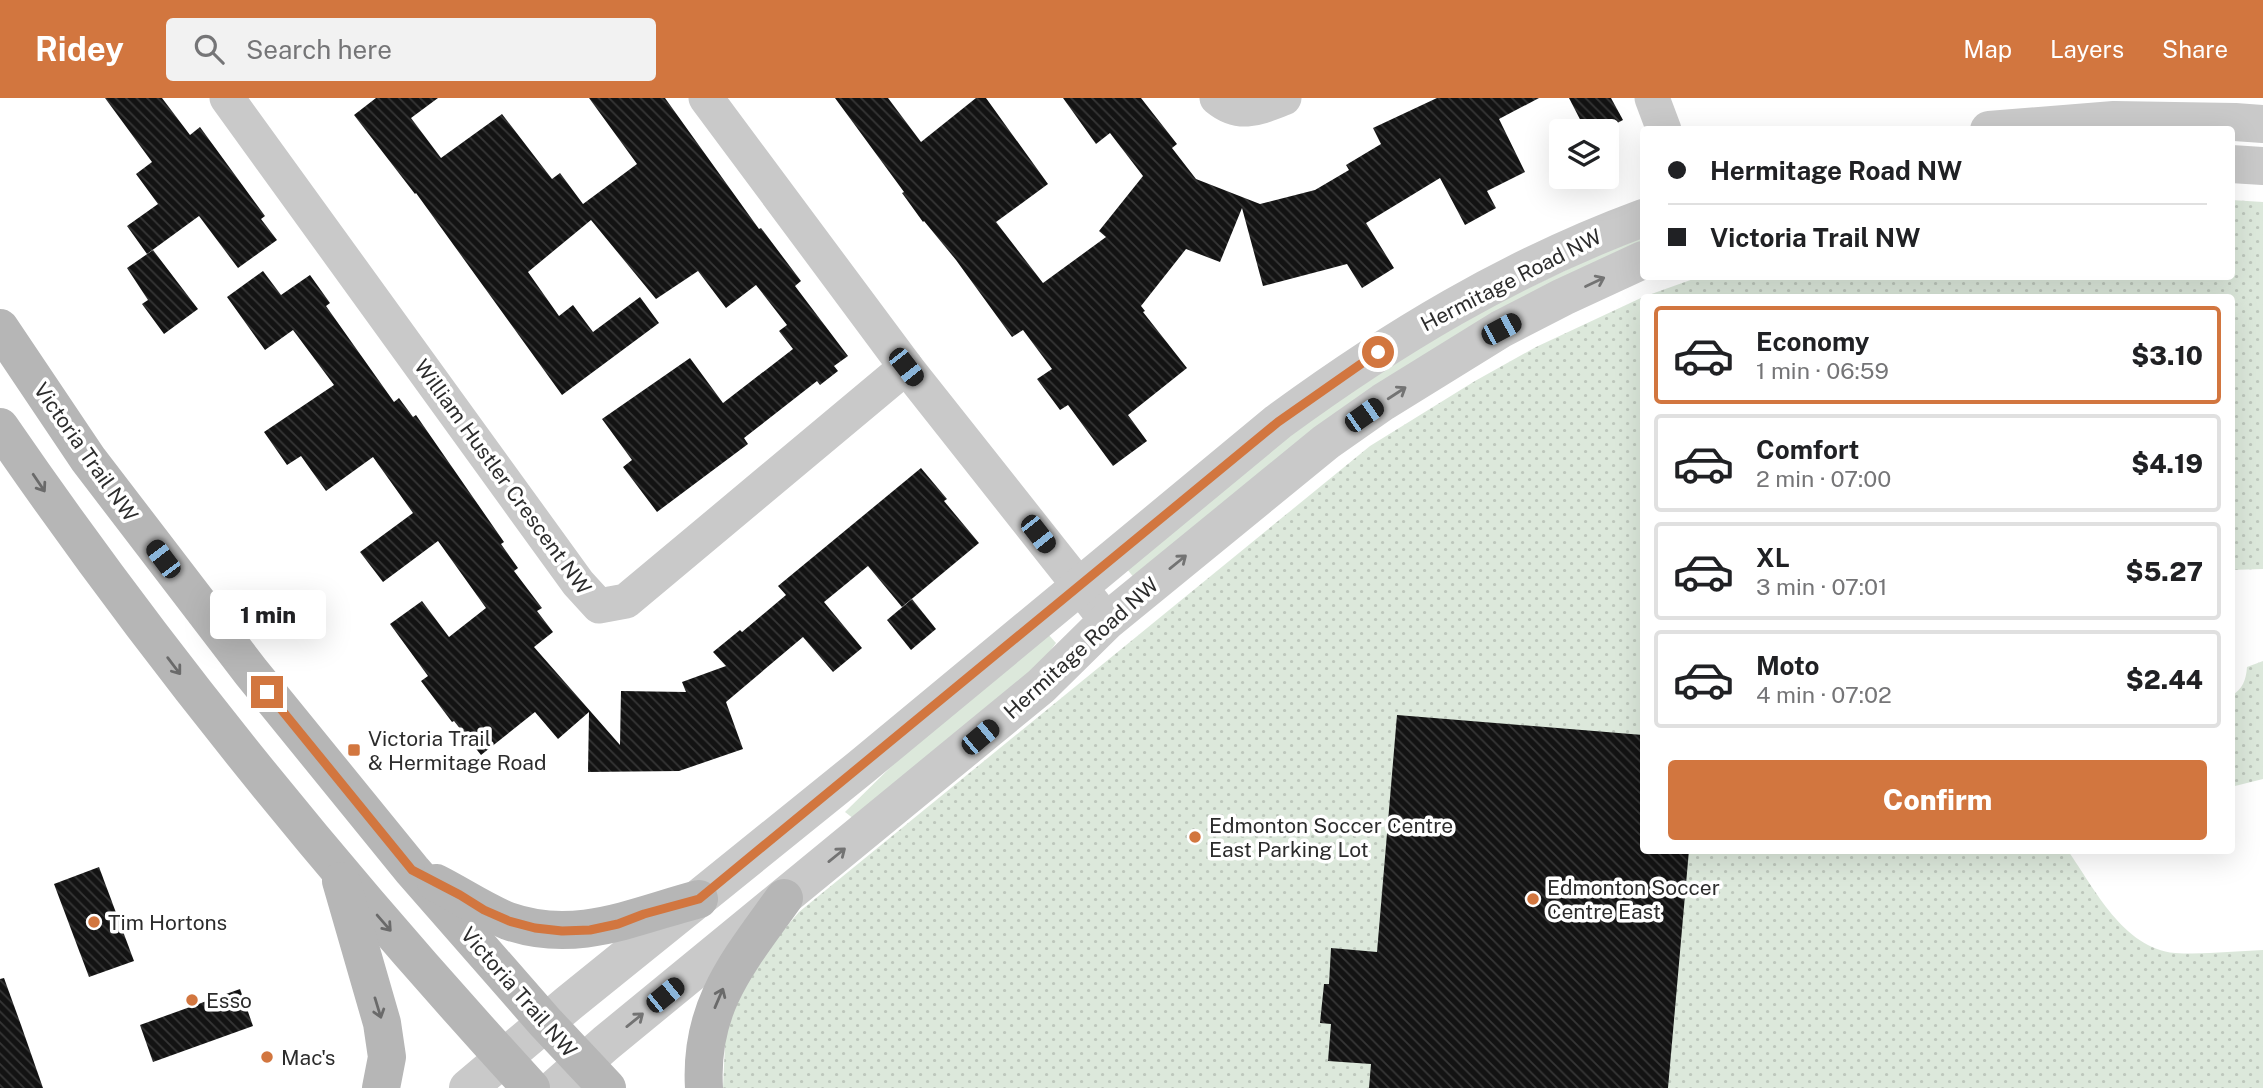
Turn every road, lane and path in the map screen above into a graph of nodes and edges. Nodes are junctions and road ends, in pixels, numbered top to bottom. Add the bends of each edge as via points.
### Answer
1 (227, 98) edge
2 (706, 98) edge
3 (1217, 98) edge
4 (1284, 98) edge
5 (1652, 98) edge
6 (2263, 124) edge
7 (1662, 126) edge
8 (2039, 126) edge
9 (2235, 164) edge
10 (2263, 166) edge
11 (1640, 219) edge
12 (1640, 261) edge
13 (0, 328) edge
14 (906, 367) junction
15 (0, 426) edge
16 (1079, 585) junction
17 (1107, 621) junction
18 (412, 870) junction
19 (339, 872) junction
20 (784, 898) junction
21 (699, 899) junction
22 (545, 1022) junction
23 (503, 1058) junction
24 (581, 1080) edge
25 (381, 1088) edge
26 (468, 1088) edge
27 (531, 1088) edge
28 (704, 1088) edge

1 - 14 street, William Hustler Crescent NW via 599,606 626,601
2 - 14 street
3 - 4 street via 1230,108 1256,109
5 - 7 street
6 - 8 street via 2114,120
9 - 10 street
11 - 16 street, Hermitage Road NW via 1513,275 1398,338 1278,422
17 -> 12 street, Hermitage Road NW via 1326,442 1383,402 1501,329
13 - 18 main road, Victoria Trail NW via 88,459 163,559
14 - 16 street
15 -> 19 main road via 158,645
16 - 17 street
16 - 21 street, Hermitage Road NW
20 -> 17 street, Hermitage Road NW via 1041,686
18 - 21 main road via 509,921 562,931 618,924
18 - 22 main road, Victoria Trail NW
19 -> 23 main road
19 -> 25 main road via 382,1023 387,1057
24 -> 20 street, Hermitage Road NW
28 -> 20 main road via 703,1059 716,1004 728,978
21 - 22 street, Hermitage Road NW
22 - 23 street, Hermitage Road NW
22 - 24 main road, Victoria Trail NW
23 - 26 street, Hermitage Road NW
23 - 27 main road

